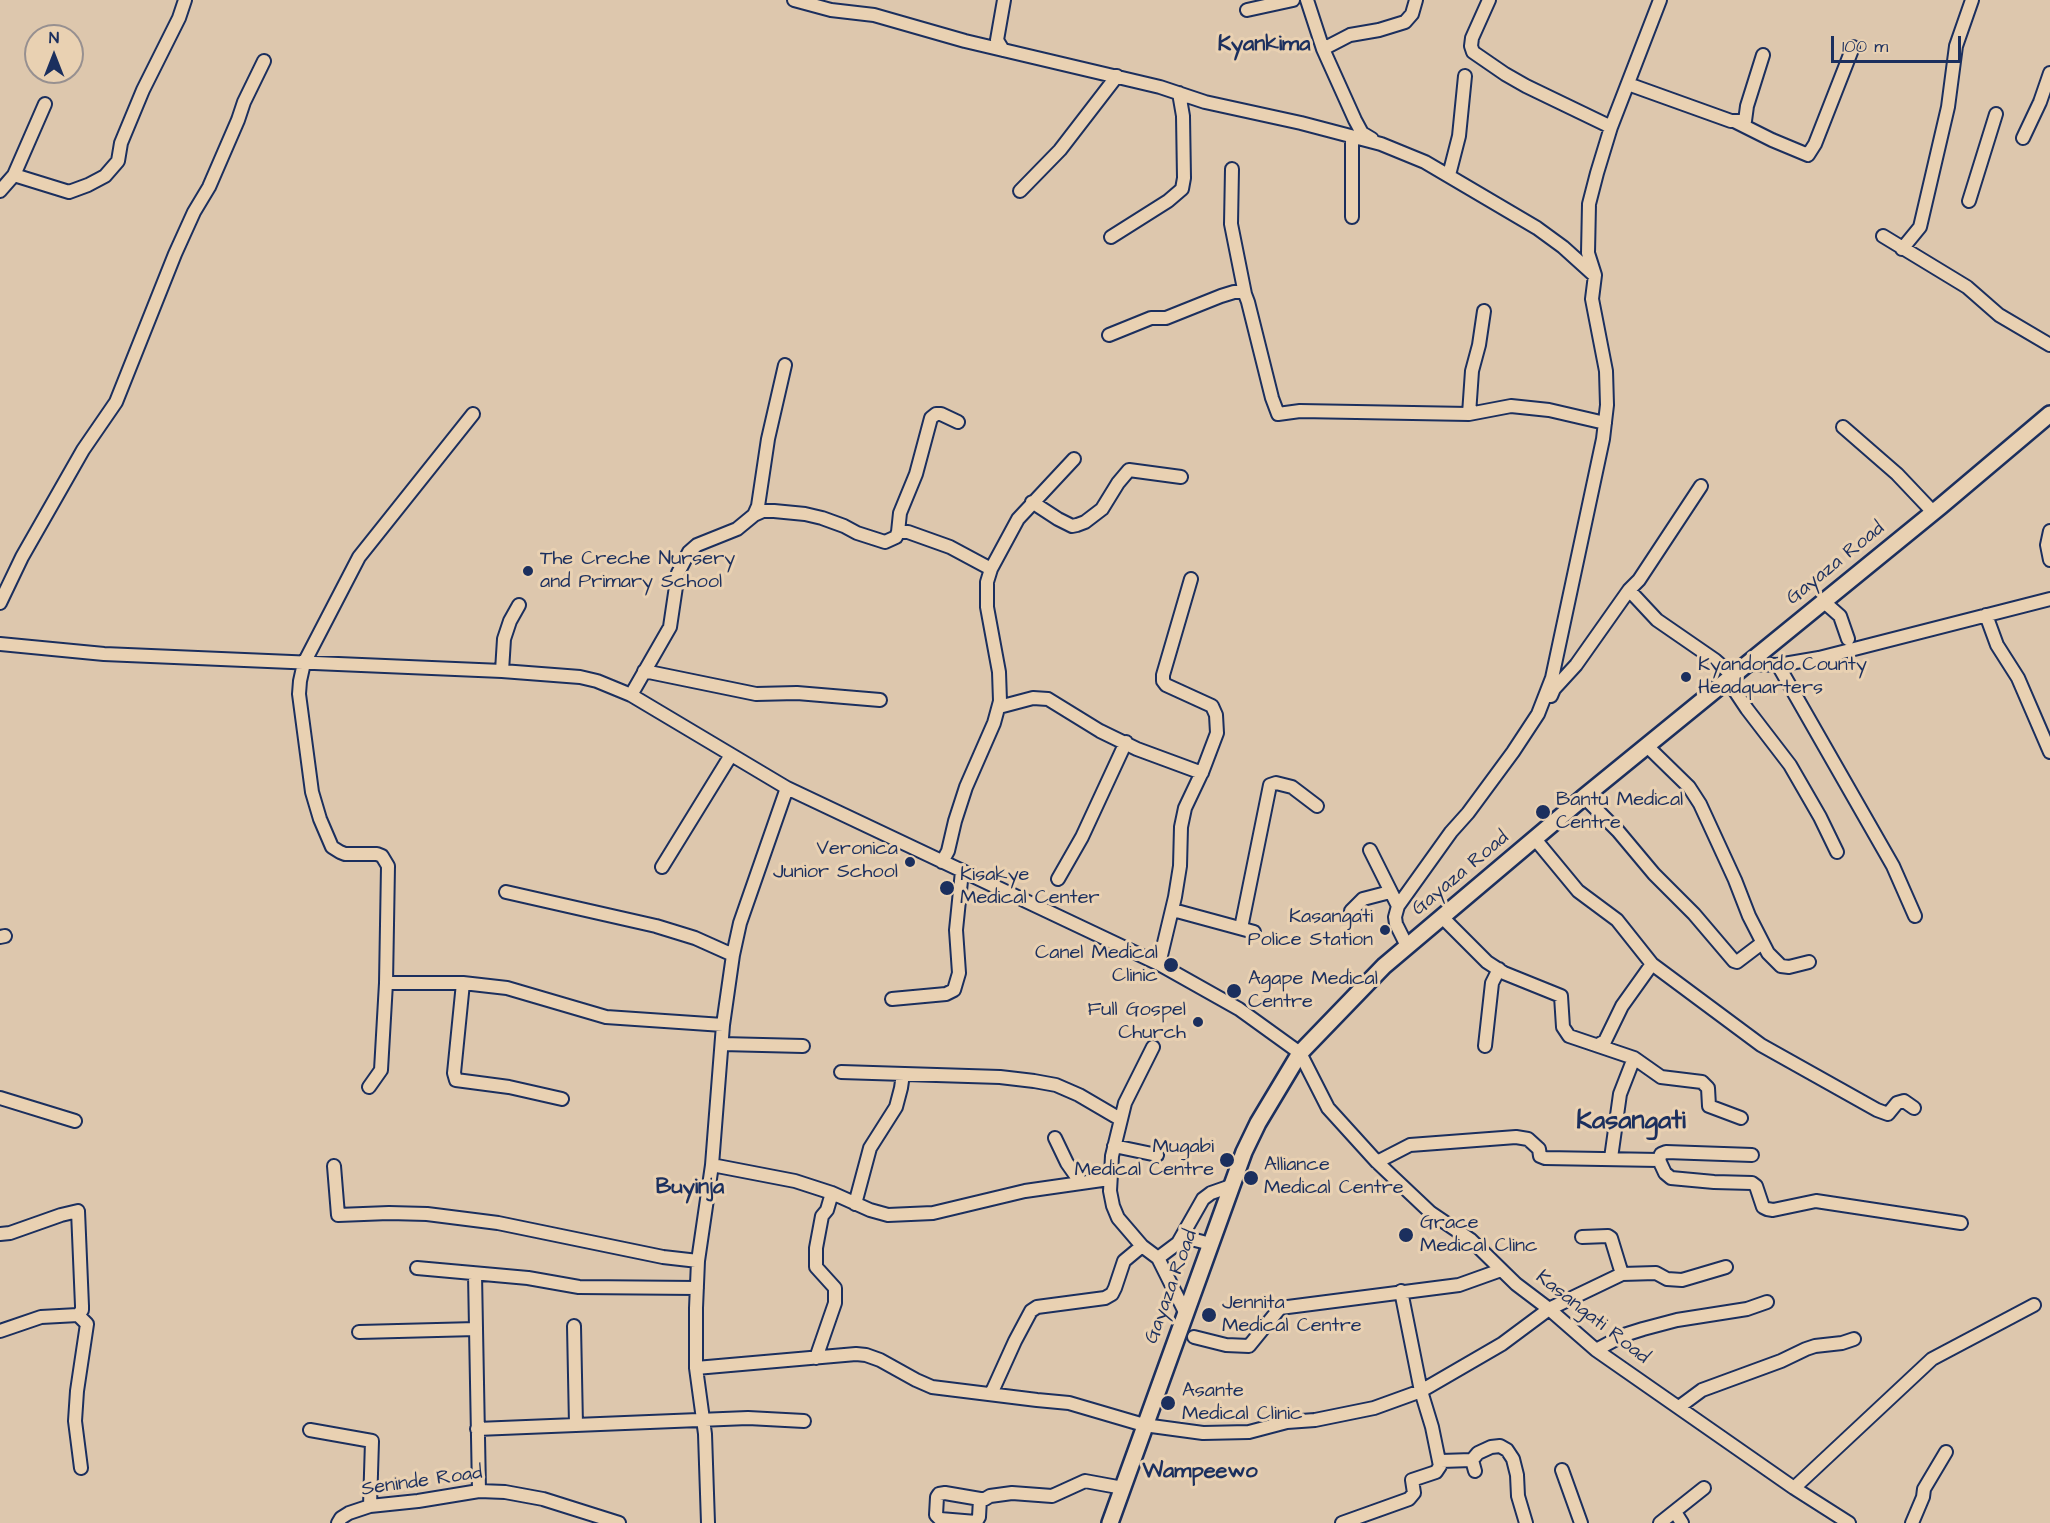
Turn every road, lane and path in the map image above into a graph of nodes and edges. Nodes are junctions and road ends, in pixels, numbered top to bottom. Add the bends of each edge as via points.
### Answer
1 (185, 0) edge
2 (794, 0) edge
3 (1004, 0) edge
4 (1293, 0) edge
5 (1307, 0) edge
6 (1416, 0) edge
7 (1489, 0) edge
8 (1660, 0) edge
9 (1971, 0) edge
10 (835, 5) edge
11 (1247, 10) dead end
12 (1853, 47) dead end
13 (1323, 49) junction
14 (1003, 50) junction
15 (1763, 55) dead end
16 (264, 60) dead end
17 (2050, 74) edge
18 (1117, 76) junction
19 (1465, 76) dead end
20 (1628, 84) junction
21 (1179, 93) junction
22 (45, 104) dead end
23 (1996, 114) dead end
24 (1736, 122) junction
25 (1611, 127) junction
26 (1360, 135) junction
27 (2023, 138) dead end
28 (1232, 169) dead end
29 (14, 175) junction
30 (1449, 175) junction
31 (0, 191) edge
32 (1020, 192) dead end
33 (1969, 201) dead end
34 (1352, 217) dead end
35 (1882, 236) dead end
36 (1111, 237) dead end
37 (1902, 249) junction
38 (1595, 275) junction
39 (1245, 294) junction
40 (1484, 311) dead end
41 (1109, 334) dead end
42 (2050, 345) edge
43 (785, 365) dead end
44 (473, 414) dead end
45 (1469, 414) junction
46 (2050, 414) edge
47 (958, 422) dead end
48 (1605, 423) junction
49 (1843, 427) dead end
50 (1074, 459) dead end
51 (1181, 477) dead end
52 (1701, 486) dead end
53 (1032, 502) junction
54 (790, 504) dead end
55 (756, 510) junction
56 (1933, 513) junction
57 (2050, 531) edge
58 (898, 532) junction
59 (2050, 560) edge
60 (991, 569) junction
61 (1191, 579) dead end
62 (1629, 590) junction
63 (2050, 599) edge
64 (1823, 601) junction
65 (0, 603) edge
66 (519, 605) dead end
67 (1986, 615) junction
68 (1848, 639) dead end
69 (0, 644) edge
70 (304, 663) junction
71 (1747, 664) junction
72 (1778, 665) junction
73 (502, 671) junction
74 (644, 671) junction
75 (1730, 677) junction
76 (631, 695) junction
77 (880, 700) dead end
78 (999, 707) junction
79 (1538, 714) junction
80 (1125, 742) junction
81 (1647, 746) junction
82 (2050, 752) edge
83 (731, 755) junction
84 (1202, 773) junction
85 (787, 788) junction
86 (1584, 797) junction
87 (1317, 806) dead end
88 (1535, 839) junction
89 (1370, 850) dead end
90 (1837, 852) dead end
91 (942, 862) junction
92 (663, 867) dead end
93 (962, 871) junction
94 (1058, 879) dead end
95 (1390, 891) junction
96 (506, 892) dead end
97 (1398, 906) junction
98 (1173, 910) junction
99 (1351, 911) dead end
100 (1915, 916) dead end
101 (1442, 917) junction
102 (1241, 928) junction
103 (1254, 932) dead end
104 (1762, 943) junction
105 (1407, 946) junction
106 (733, 955) junction
107 (1809, 962) dead end
108 (1158, 964) junction
109 (1652, 964) junction
110 (1499, 969) junction
111 (386, 983) junction
112 (463, 983) junction
113 (892, 999) dead end
114 (723, 1025) junction
115 (722, 1044) junction
116 (1598, 1045) junction
117 (803, 1046) dead end
118 (1485, 1046) dead end
119 (1153, 1047) dead end
120 (1300, 1053) junction
121 (1634, 1058) junction
122 (841, 1072) dead end
123 (903, 1074) junction
124 (369, 1087) dead end
125 (0, 1098) edge
126 (562, 1099) dead end
127 (1914, 1108) dead end
128 (1741, 1118) dead end
129 (1120, 1119) junction
130 (75, 1121) dead end
131 (1055, 1138) dead end
132 (1114, 1146) junction
133 (1157, 1155) dead end
134 (1752, 1155) dead end
135 (1611, 1158) junction
136 (1659, 1160) junction
137 (1377, 1162) junction
138 (712, 1165) junction
139 (334, 1166) dead end
140 (1109, 1179) junction
141 (1081, 1183) junction
142 (1231, 1186) junction
143 (832, 1193) junction
144 (855, 1204) junction
145 (1961, 1223) dead end
146 (0, 1234) edge
147 (1582, 1237) dead end
148 (1142, 1246) junction
149 (1158, 1258) junction
150 (698, 1261) junction
151 (1726, 1267) dead end
152 (417, 1268) dead end
153 (1501, 1270) junction
154 (475, 1274) junction
155 (1622, 1274) junction
156 (697, 1288) junction
157 (1401, 1291) junction
158 (1767, 1302) dead end
159 (2034, 1305) dead end
160 (1549, 1309) junction
161 (1186, 1314) junction
162 (78, 1315) junction
163 (574, 1326) dead end
164 (476, 1329) junction
165 (0, 1330) edge
166 (359, 1332) dead end
167 (1194, 1337) dead end
168 (1854, 1339) dead end
169 (1596, 1350) junction
170 (816, 1358) junction
171 (696, 1368) junction
172 (1421, 1391) junction
173 (991, 1394) junction
174 (1679, 1407) junction
175 (704, 1420) junction
176 (804, 1420) dead end
177 (576, 1425) junction
178 (1144, 1425) junction
179 (477, 1429) junction
180 (310, 1430) dead end
181 (1946, 1452) dead end
182 (1441, 1461) junction
183 (81, 1468) dead end
184 (1562, 1470) dead end
185 (1123, 1488) junction
186 (1704, 1488) dead end
187 (1794, 1488) junction
188 (479, 1491) junction
189 (980, 1498) dead end
190 (370, 1506) junction
191 (1675, 1512) junction
192 (339, 1523) edge
193 (619, 1523) edge
194 (708, 1523) edge
195 (1110, 1523) edge
196 (1342, 1523) edge
197 (1526, 1523) edge
198 (1581, 1523) edge
199 (1659, 1523) edge
200 (1682, 1523) edge
201 (1849, 1523) edge
202 (1912, 1523) edge

1 - 29 street via 134,111 118,161 105,176 69,192
2 - 10 street
3 - 14 street via 997,40
4 - 11 street
5 - 13 street
6 - 13 street via 1406,22 1350,34
7 - 25 street via 1472,38 1473,52 1526,87
8 - 20 street
9 - 37 street via 1956,46 1948,107 1920,227
10 - 14 street
12 - 24 street via 1808,155
13 - 26 street
14 - 18 street
15 - 24 street via 1744,121
16 - 65 street via 175,254 116,402 22,557
17 - 27 street
18 - 21 street
18 - 32 street via 1060,150
19 - 30 street via 1459,136
20 - 24 street
20 - 25 street
21 - 26 street
21 - 36 street via 1183,116 1182,189
22 - 29 street
23 - 33 street
25 - 38 street via 1589,204 1588,253
26 - 30 street
26 - 34 street via 1352,142
28 - 39 street via 1231,224
29 - 31 street
30 - 38 street via 1551,238
35 - 37 street
37 - 42 street via 1967,287 2000,315
38 - 48 street via 1592,299 1607,387
39 - 41 street via 1234,292
39 - 45 street via 1278,414
40 - 45 street via 1472,371
43 - 55 street
44 - 70 street via 359,557
45 - 48 street via 1511,406
46 - 56 main road, Gayaza Road
47 - 58 street via 941,414 931,418 916,474 900,513
48 - 79 street via 1552,678
49 - 56 street
50 - 53 street
51 - 53 street via 1129,470 1102,509 1072,526
52 - 62 street
53 - 60 street via 1018,519
54 - 55 street
55 - 58 street via 822,518 885,542
55 - 74 street via 736,529 689,552 678,573 670,627
56 - 64 main road, Gayaza Road
57 - 59 street
58 - 60 street via 940,543
60 - 78 street via 987,607 1001,688
61 - 84 street via 1163,675 1166,685 1206,702 1216,715 1217,733
62 - 75 street via 1657,620 1715,660
62 - 79 street
63 - 67 street
64 - 68 street via 1840,616
64 - 71 main road, Gayaza Road
66 - 73 street via 504,639
67 - 72 street
67 - 82 street
69 - 70 street via 104,654
70 - 73 street
70 - 111 street via 299,694 312,792 320,819 335,850 345,854 377,854 387,866
71 - 72 street
71 - 75 main road, Gayaza Road
72 - 100 street via 1893,866
73 - 76 street via 580,677
74 - 76 street
74 - 77 street via 756,694
75 - 81 main road, Gayaza Road
75 - 90 street via 1748,710 1790,765
76 - 83 street
78 - 80 street via 1033,698 1048,699
78 - 91 street via 966,787
79 - 97 street
80 - 84 street
80 - 94 street via 1082,837
81 - 86 main road, Gayaza Road
81 - 104 street via 1689,787 1700,804
83 - 85 street
83 - 92 street
84 - 98 street via 1185,808
85 - 91 street
85 - 106 street via 748,896
86 - 88 main road, Gayaza Road
86 - 104 street via 1734,961
87 - 102 street via 1292,787 1270,785
88 - 101 main road, Gayaza Road
88 - 109 street via 1578,891 1617,920
89 - 95 street
91 - 93 street
93 - 108 street
93 - 113 street via 956,930 959,973 954,990
95 - 97 street
95 - 99 street via 1363,900
96 - 106 street via 656,926
97 - 105 street via 1396,924
98 - 102 street
98 - 108 street
101 - 105 main road, Gayaza Road
101 - 110 street
102 - 103 street
104 - 107 street via 1781,966
105 - 120 main road, Gayaza Road
106 - 114 street
108 - 120 street via 1239,1009
109 - 116 street via 1622,1006 1605,1041
109 - 127 street via 1761,1045 1864,1104 1888,1114 1904,1101
110 - 116 street via 1561,996 1565,1032
110 - 118 street via 1492,983
111 - 112 street
111 - 124 street via 381,1071
112 - 114 street via 515,989 606,1017
112 - 126 street via 456,1080
114 - 115 street
115 - 117 street
115 - 138 street
116 - 121 street
119 - 129 street
120 - 137 street, Kasangati Road via 1329,1108
120 - 142 main road, Gayaza Road via 1258,1123
121 - 128 street via 1661,1077 1702,1082 1708,1089 1709,1106
121 - 135 street via 1620,1094
122 - 123 street
123 - 129 street via 1000,1077 1056,1085
123 - 144 street via 896,1107 870,1148
125 - 130 street
129 - 132 street
131 - 141 street
132 - 133 street
132 - 140 street
134 - 136 street via 1665,1152
135 - 136 street
135 - 137 street via 1545,1158 1528,1139 1490,1137 1410,1145
136 - 145 street via 1671,1178 1752,1183 1767,1209 1816,1201
137 - 153 street, Kasangati Road via 1431,1213 1472,1240
138 - 143 street via 795,1181
138 - 150 street
139 - 150 street via 338,1215 427,1214 498,1223
140 - 141 street
140 - 148 street via 1116,1212
141 - 144 street via 1025,1191 933,1213 888,1215
142 - 149 street via 1203,1199 1178,1243
142 - 161 main road, Gayaza Road
143 - 144 street
143 - 170 street via 828,1210 822,1216 816,1267 835,1288 835,1303
146 - 162 street via 78,1212 82,1310
147 - 155 street via 1611,1238
148 - 149 street
148 - 173 street via 1124,1261 1112,1294 1031,1311
149 - 161 street
150 - 156 street
151 - 155 street via 1682,1280 1656,1273
152 - 154 street
153 - 157 street via 1459,1285
153 - 160 street, Kasangati Road
154 - 156 street via 579,1287
154 - 164 street
155 - 160 street
156 - 171 street
157 - 167 street via 1280,1308 1249,1346
157 - 172 street
158 - 169 street via 1643,1329
159 - 187 street via 1932,1359
160 - 169 street, Kasangati Road
160 - 172 street via 1502,1344
161 - 178 main road, Gayaza Road
162 - 165 street via 41,1317
162 - 183 street via 87,1324 75,1421
163 - 177 street
164 - 166 street
164 - 179 street
168 - 174 street via 1806,1348 1702,1390
169 - 174 street, Kasangati Road
170 - 171 street
170 - 173 street via 866,1355 932,1387
171 - 175 street
172 - 178 street via 1374,1408 1249,1432 1203,1433
172 - 182 street
173 - 178 street via 1069,1402
174 - 187 street, Kasangati Road
175 - 176 street
175 - 177 street
175 - 194 street
177 - 179 street
178 - 185 main road, Gayaza Road
179 - 188 street
180 - 190 street via 372,1441
181 - 202 street via 1924,1489
182 - 196 street via 1436,1472 1412,1480 1414,1493 1409,1499
182 - 197 street via 1473,1465 1478,1453 1491,1447 1507,1450 1513,1459
184 - 198 street
185 - 189 street via 1085,1481 1052,1496 1012,1493
185 - 195 main road, Gayaza Road
186 - 191 street
187 - 201 street, Kasangati Road
188 - 190 street, Seninde Road
188 - 193 street, Seninde Road via 543,1499
190 - 192 street, Seninde Road via 341,1518
191 - 199 street
191 - 200 street

